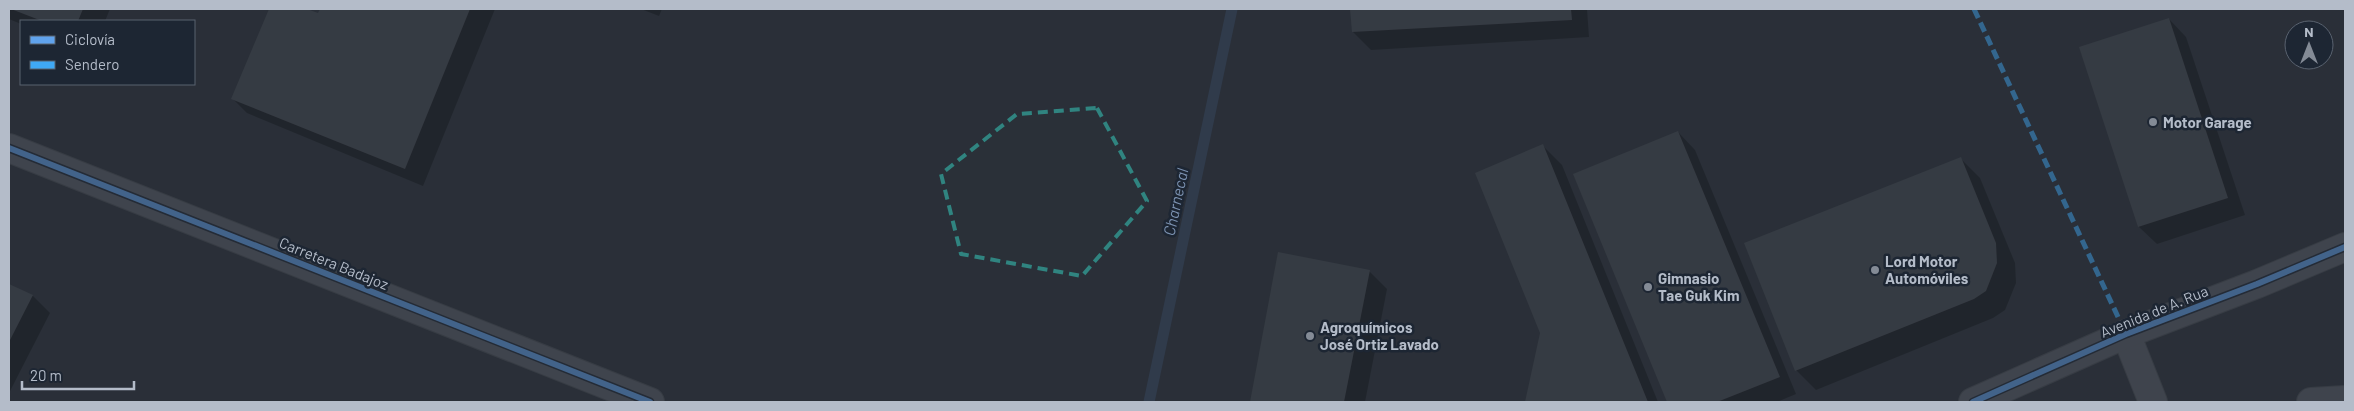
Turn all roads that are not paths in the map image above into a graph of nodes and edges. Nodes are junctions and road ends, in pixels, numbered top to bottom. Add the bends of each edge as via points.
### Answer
1 (9, 148) edge
2 (2345, 247) edge
3 (2126, 334) junction
4 (2345, 400) edge
5 (650, 402) edge
6 (1973, 402) edge
7 (2153, 402) edge
8 (2311, 402) edge

1 - 5 street, Carretera Badajoz
2 - 3 street, Avenida de A. Rua
3 - 6 street, Avenida de A. Rua
3 - 7 street
4 - 8 street

